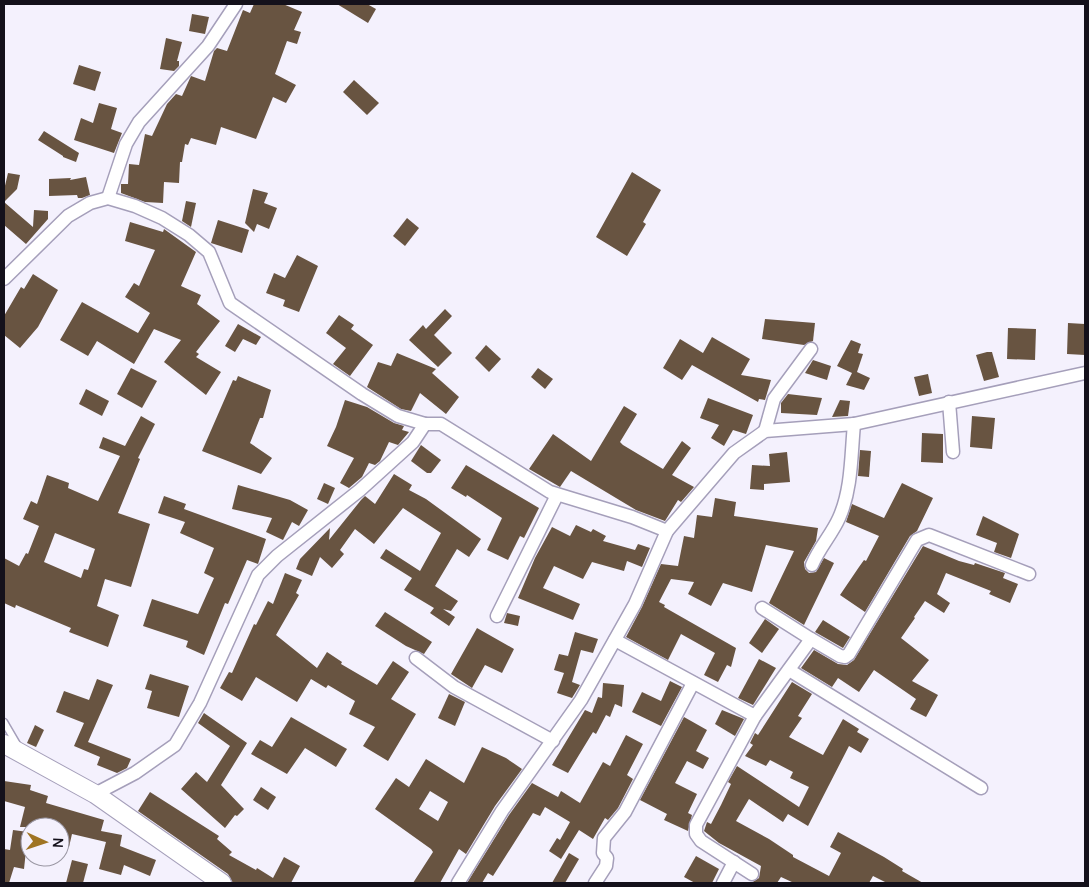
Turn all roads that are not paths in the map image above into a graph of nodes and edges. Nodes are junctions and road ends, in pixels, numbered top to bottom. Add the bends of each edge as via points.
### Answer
1 (236, 4) edge
2 (108, 198) junction
3 (4, 279) edge
4 (811, 349) dead end
5 (1085, 372) edge
6 (949, 402) junction
7 (425, 424) junction
8 (854, 424) junction
9 (765, 431) junction
10 (953, 452) dead end
11 (558, 495) junction
12 (667, 531) junction
13 (812, 565) dead end
14 (1029, 574) dead end
15 (762, 608) dead end
16 (496, 616) dead end
17 (811, 639) junction
18 (615, 640) junction
19 (416, 658) dead end
20 (788, 670) junction
21 (693, 683) junction
22 (755, 716) junction
23 (4, 722) edge
24 (553, 741) junction
25 (4, 744) edge
26 (23, 754) junction
27 (981, 788) dead end
28 (95, 794) junction
29 (734, 862) junction
30 (752, 874) dead end
31 (222, 883) edge
32 (458, 883) edge
33 (595, 883) edge
34 (723, 883) edge

1 - 2 street via 208,46 188,64 139,122 126,144
2 - 3 street via 90,203 68,216
2 - 7 street via 162,218 189,235 209,252 230,303 362,394 398,416
4 - 9 street via 774,399
5 - 6 street
6 - 8 street
6 - 10 street
7 - 11 street via 441,424
7 - 28 street via 413,442 360,490 258,575 200,703 175,745 135,773
8 - 9 street
8 - 13 street via 844,503
9 - 12 street via 734,453
11 - 12 street
11 - 16 street
12 - 18 street via 635,604
14 - 17 street via 928,535 922,536 849,654 840,656
15 - 17 street
17 - 20 street
18 - 21 street
18 - 24 street
19 - 24 street via 454,687
20 - 22 street
20 - 27 street
21 - 22 street
21 - 33 street via 625,812 604,838 606,866
22 - 29 street via 696,826 696,834 701,841
23 - 26 lane
24 - 32 street via 502,811
25 - 26 main road
26 - 28 main road
28 - 31 main road
29 - 30 street
29 - 34 street

